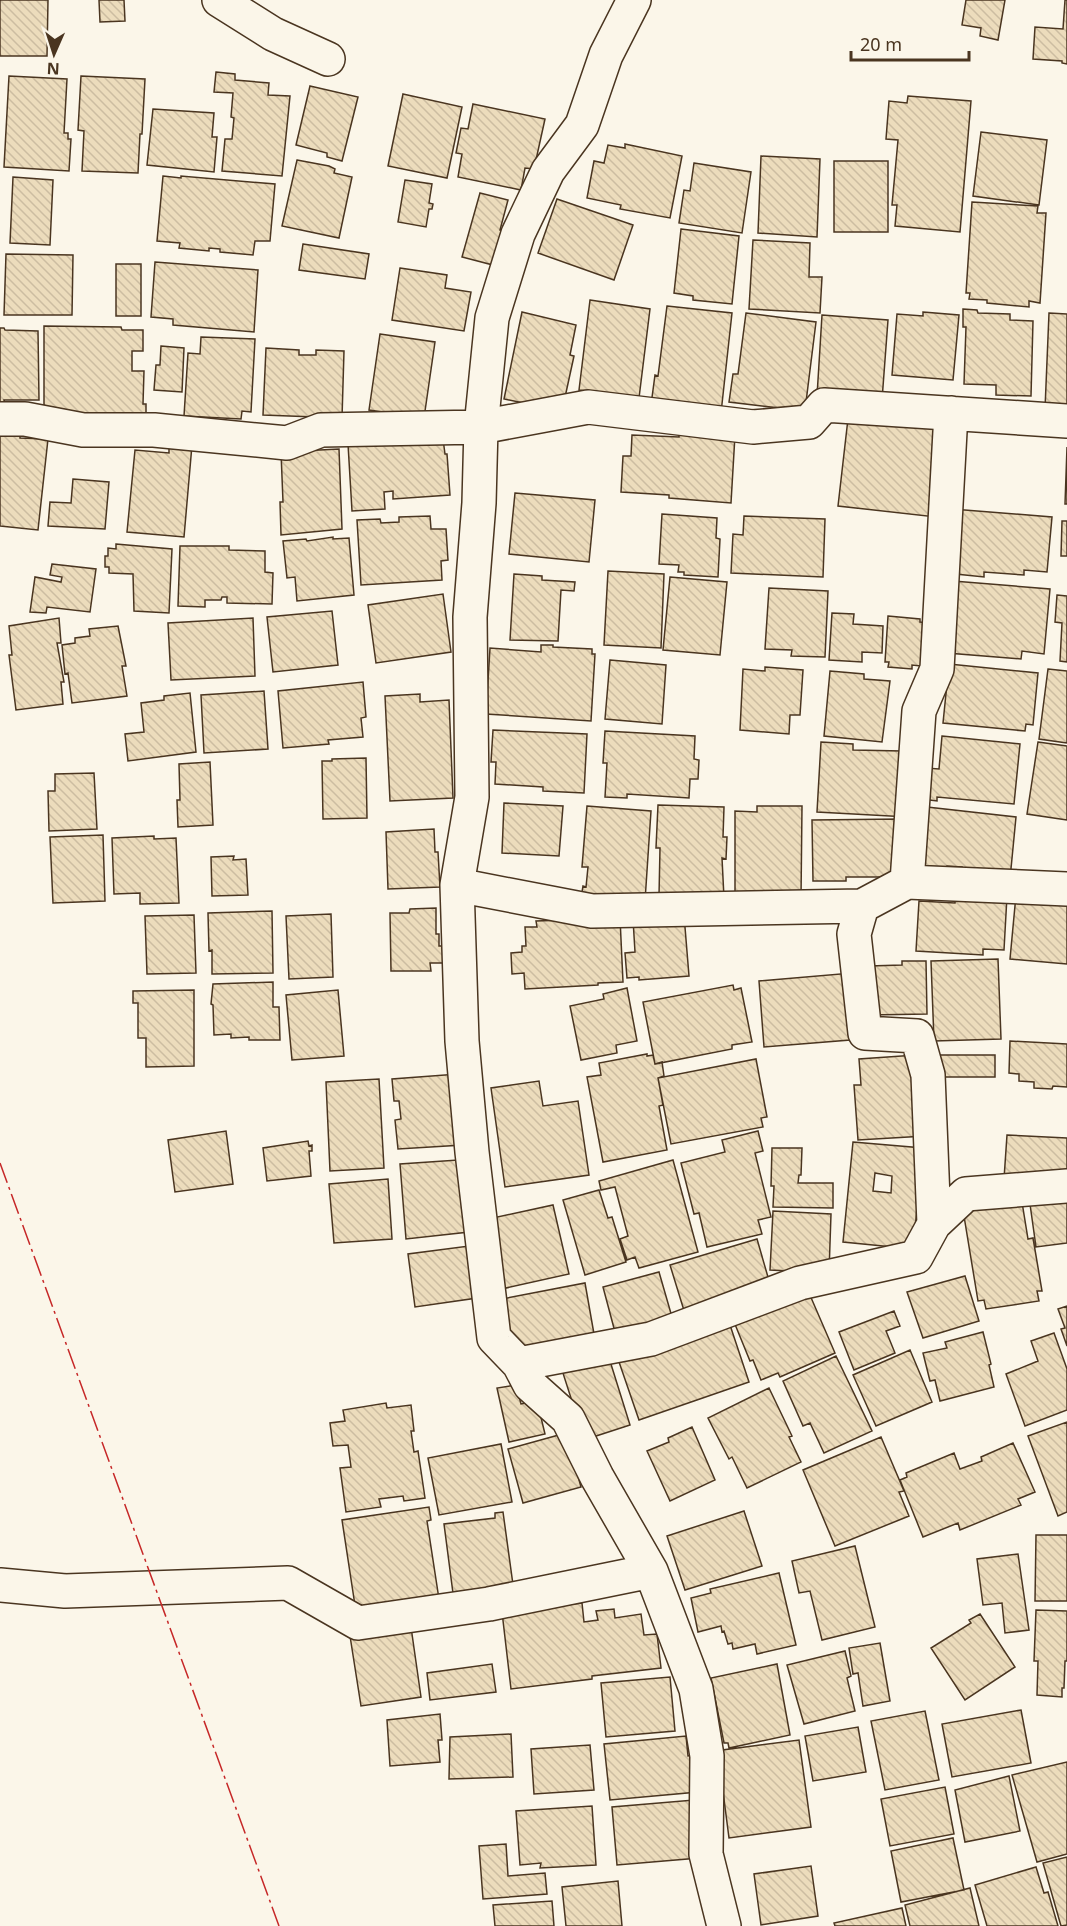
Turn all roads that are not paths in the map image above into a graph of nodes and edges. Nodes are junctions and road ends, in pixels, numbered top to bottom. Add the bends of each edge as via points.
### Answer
1 (219, 0) edge
2 (634, 0) edge
3 (328, 59) dead end
4 (951, 412) junction
5 (0, 419) edge
6 (1067, 421) edge
7 (482, 427) junction
8 (907, 882) junction
9 (457, 885) junction
10 (1067, 889) edge
11 (862, 906) junction
12 (1067, 1186) edge
13 (934, 1224) junction
14 (519, 1364) junction
15 (651, 1571) junction
16 (0, 1585) edge
17 (724, 1926) edge

1 - 3 street via 273,34
2 - 7 street via 606,55 582,125 548,171 518,234 492,318
4 - 6 street
4 - 7 street via 824,405 809,422 753,427 588,407
4 - 8 street via 937,669 919,711
5 - 7 street via 25,419 84,430 154,430 287,443 321,430
7 - 9 street via 470,617 472,797
8 - 10 street
8 - 11 street
9 - 11 street via 592,911
9 - 14 street via 462,1041 494,1338
11 - 13 street via 854,934 865,1034 917,1036 928,1075
12 - 13 street via 966,1194
13 - 14 street via 916,1257 800,1283 651,1339
14 - 15 street via 530,1385 568,1419
15 - 16 street via 489,1604 358,1623 288,1584 65,1591
15 - 17 street via 696,1689 707,1756 706,1854

